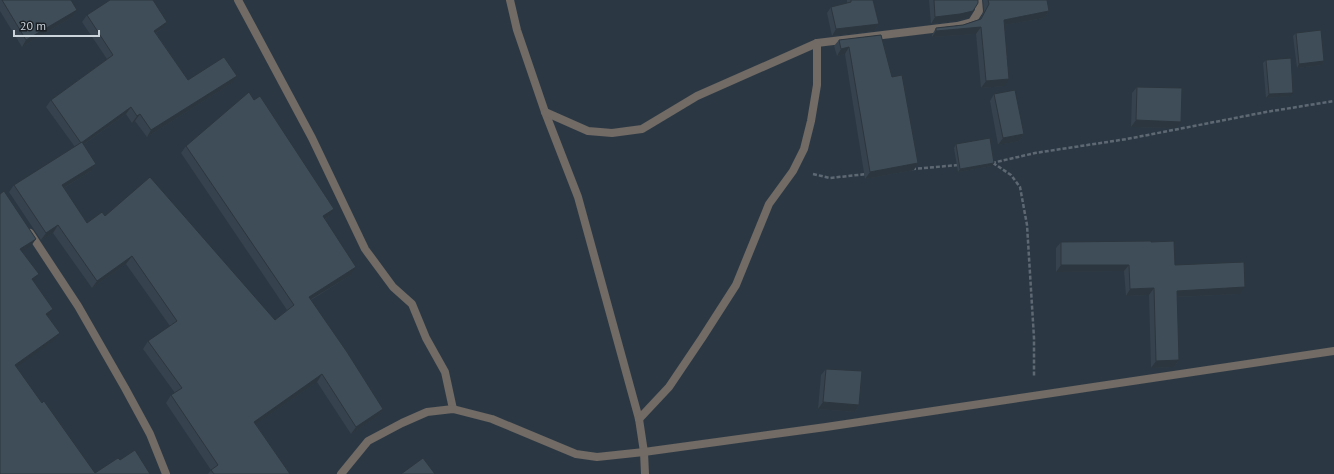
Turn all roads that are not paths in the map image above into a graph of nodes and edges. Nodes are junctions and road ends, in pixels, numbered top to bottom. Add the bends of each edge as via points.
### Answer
1 (238, 0) edge
2 (510, 0) edge
3 (978, 0) edge
4 (816, 42) junction
5 (545, 112) junction
6 (26, 228) edge
7 (1334, 351) edge
8 (453, 408) junction
9 (639, 419) junction
10 (644, 452) junction
11 (166, 474) edge
12 (342, 474) edge
13 (645, 474) edge

1 - 8 street via 312,138 365,248 393,287 412,304 426,338 445,372
2 - 5 street via 517,30
3 - 4 street via 979,11 972,22 957,26
4 - 5 street via 697,96 642,129 612,133 588,132
4 - 9 street via 817,85 804,149 793,171 769,204 736,285 669,387
5 - 9 street via 578,197
6 - 11 street via 110,360 150,434
7 - 10 street
8 - 10 street via 492,419 576,454 597,457
8 - 12 street via 427,412 368,441
9 - 10 street
10 - 13 street

